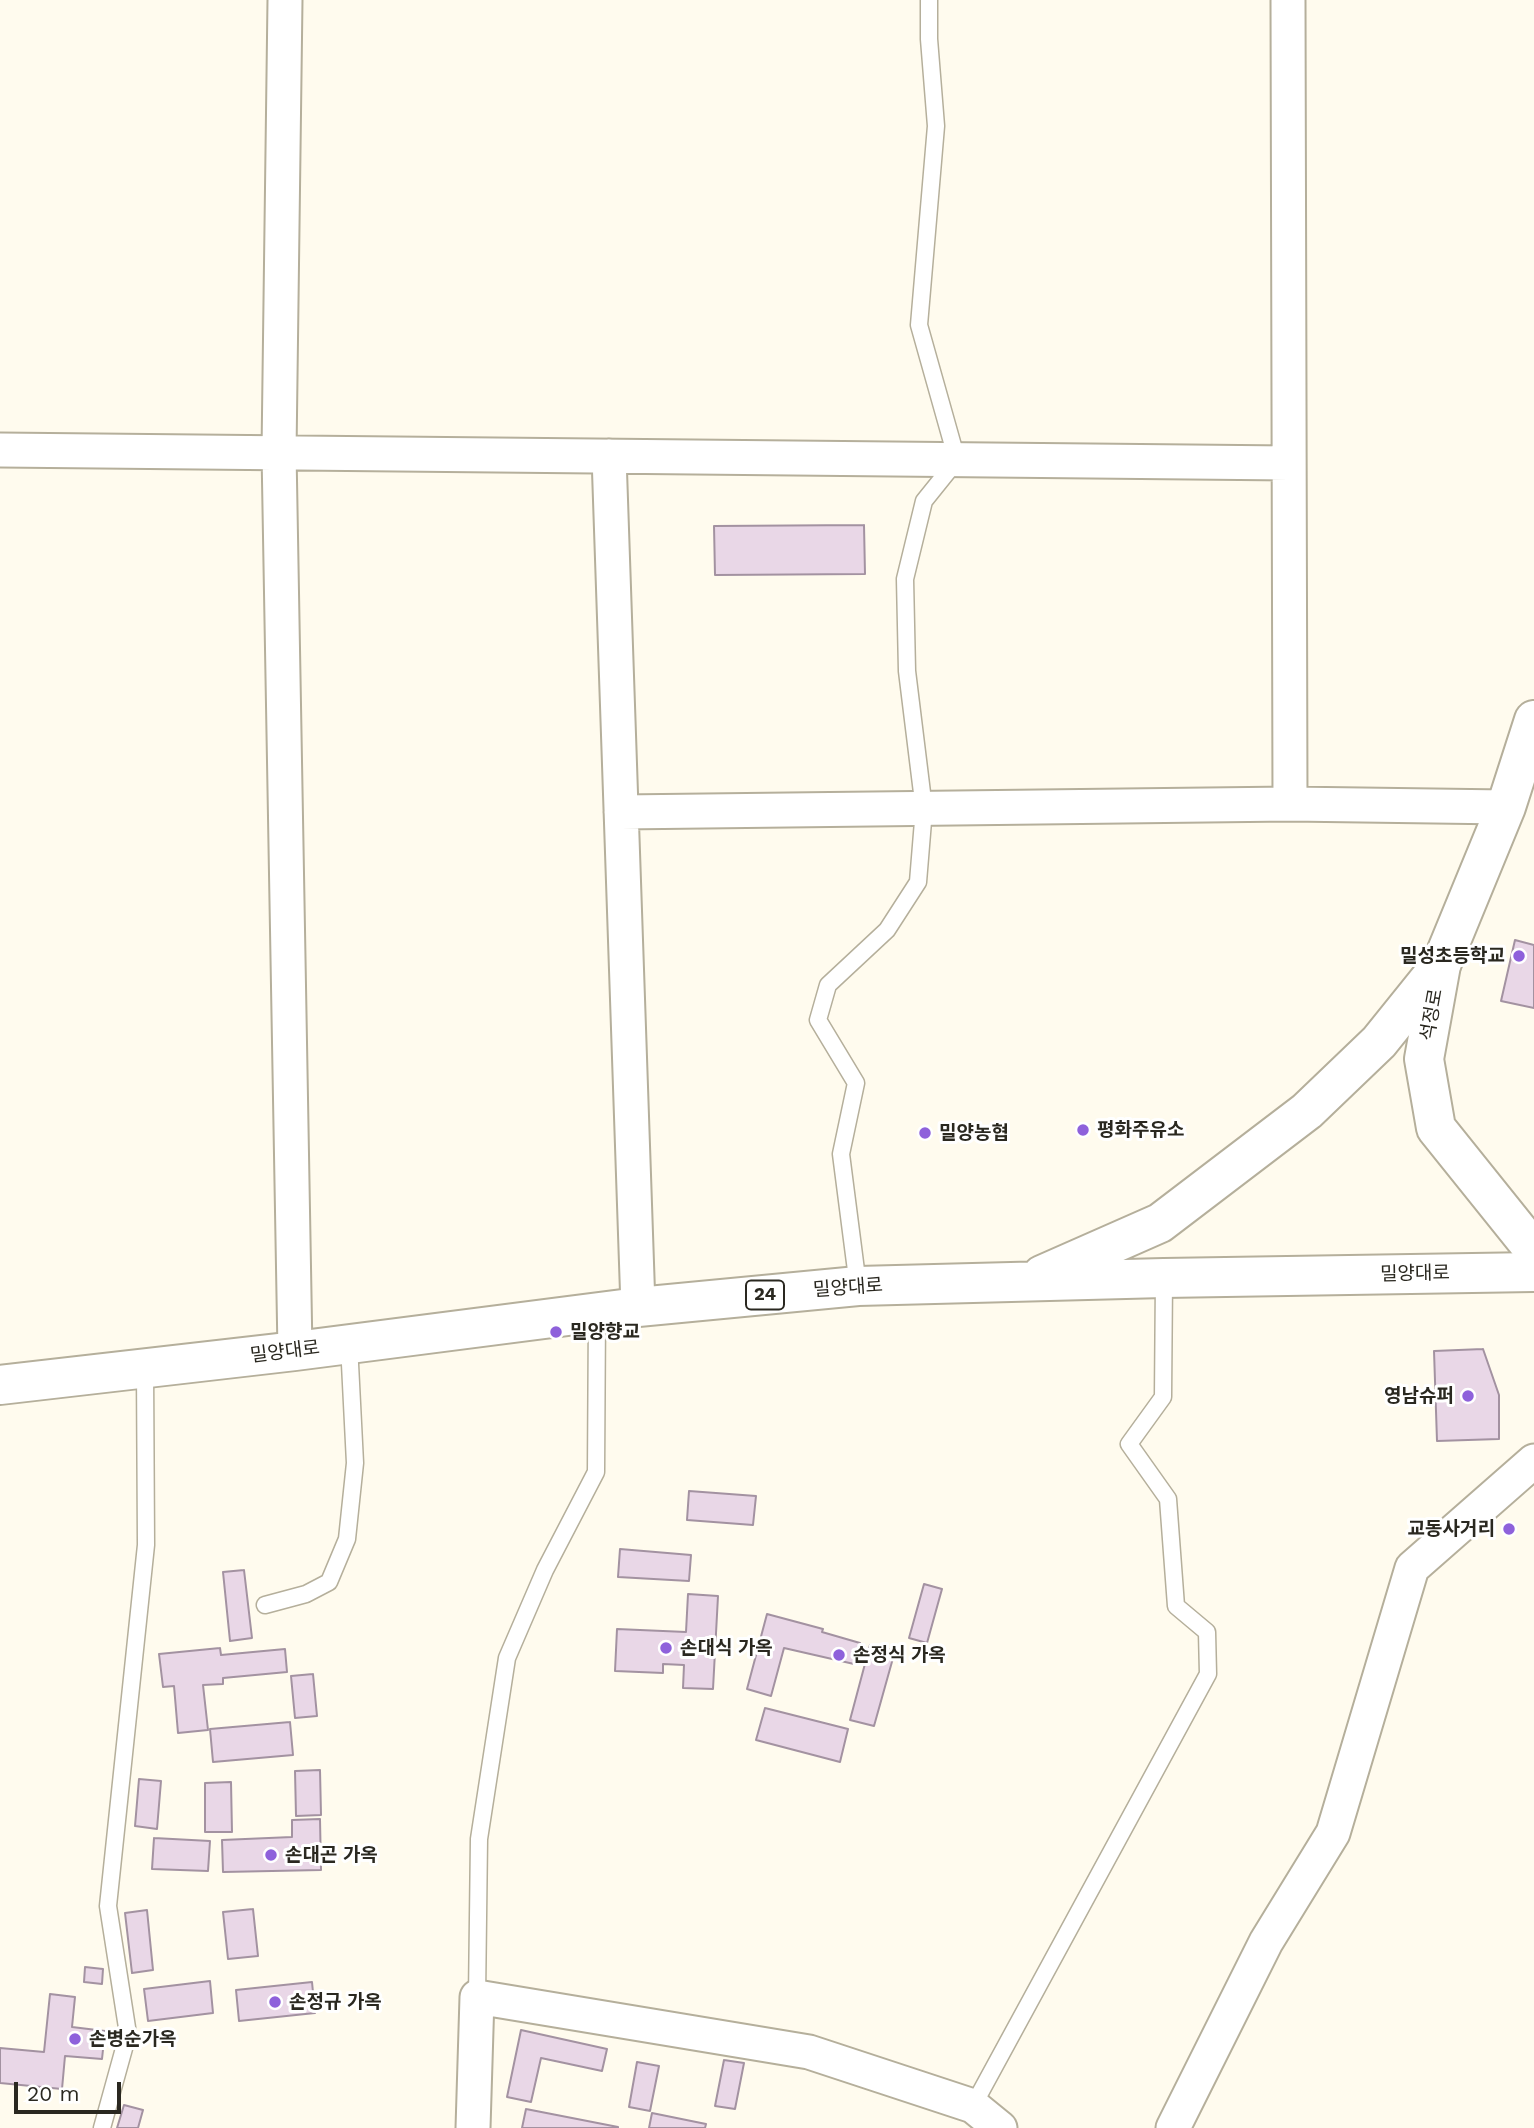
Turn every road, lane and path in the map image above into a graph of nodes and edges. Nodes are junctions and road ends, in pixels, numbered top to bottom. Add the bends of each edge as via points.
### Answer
1 (285, 0) edge
2 (929, 0) edge
3 (1288, 0) edge
4 (0, 450) edge
5 (279, 452) junction
6 (609, 456) junction
7 (957, 460) junction
8 (1289, 463) junction
9 (1534, 720) edge
10 (1290, 804) junction
11 (1506, 807) junction
12 (923, 808) junction
13 (621, 812) junction
14 (1441, 965) junction
15 (1534, 1250) edge
16 (1534, 1272) edge
17 (1164, 1278) junction
18 (1026, 1282) junction
19 (858, 1286) junction
20 (638, 1307) junction
21 (597, 1312) junction
22 (349, 1343) junction
23 (295, 1351) junction
24 (145, 1369) junction
25 (0, 1385) edge
26 (1534, 1461) edge
27 (265, 1605) dead end
28 (477, 1997) junction
29 (973, 2106) junction
30 (102, 2128) edge
31 (473, 2128) edge
32 (1000, 2128) edge
33 (1172, 2128) edge

1 - 5 street
2 - 7 lane via 936,126 919,325
3 - 8 street
4 - 5 street
5 - 6 street
5 - 23 street
6 - 7 street
6 - 13 street
7 - 8 street
7 - 12 lane via 924,501 905,579 906,671
8 - 10 street
9 - 11 main road, 석정로
10 - 11 street
10 - 12 street
11 - 14 main road, 석정로
12 - 13 street
12 - 19 lane via 918,882 887,930 828,985 818,1020 856,1083 841,1154
13 - 20 street
14 - 15 main road, 석정로 via 1424,1059 1436,1128
14 - 18 main road via 1379,1042 1307,1111 1225,1174 1160,1223
16 - 17 main road, 밀양대로 / 24
17 - 18 main road, 밀양대로 / 24
17 - 29 lane via 1163,1398 1129,1444 1168,1499 1176,1606 1207,1632 1208,1674
18 - 19 main road, 밀양대로 / 24
19 - 20 main road, 밀양대로 / 24
20 - 21 main road, 밀양대로 / 24
21 - 22 main road, 밀양대로 / 24
21 - 28 lane via 596,1472 545,1570 507,1658 479,1839
22 - 23 main road, 밀양대로 / 24
22 - 27 lane via 355,1463 347,1539 329,1582 306,1594
23 - 24 main road, 밀양대로 / 24
24 - 25 main road, 밀양대로 / 24
24 - 30 lane via 146,1545 108,1906 128,2034
26 - 33 street via 1412,1568 1333,1832 1266,1942
28 - 29 street via 809,2052
28 - 31 street
29 - 32 street

